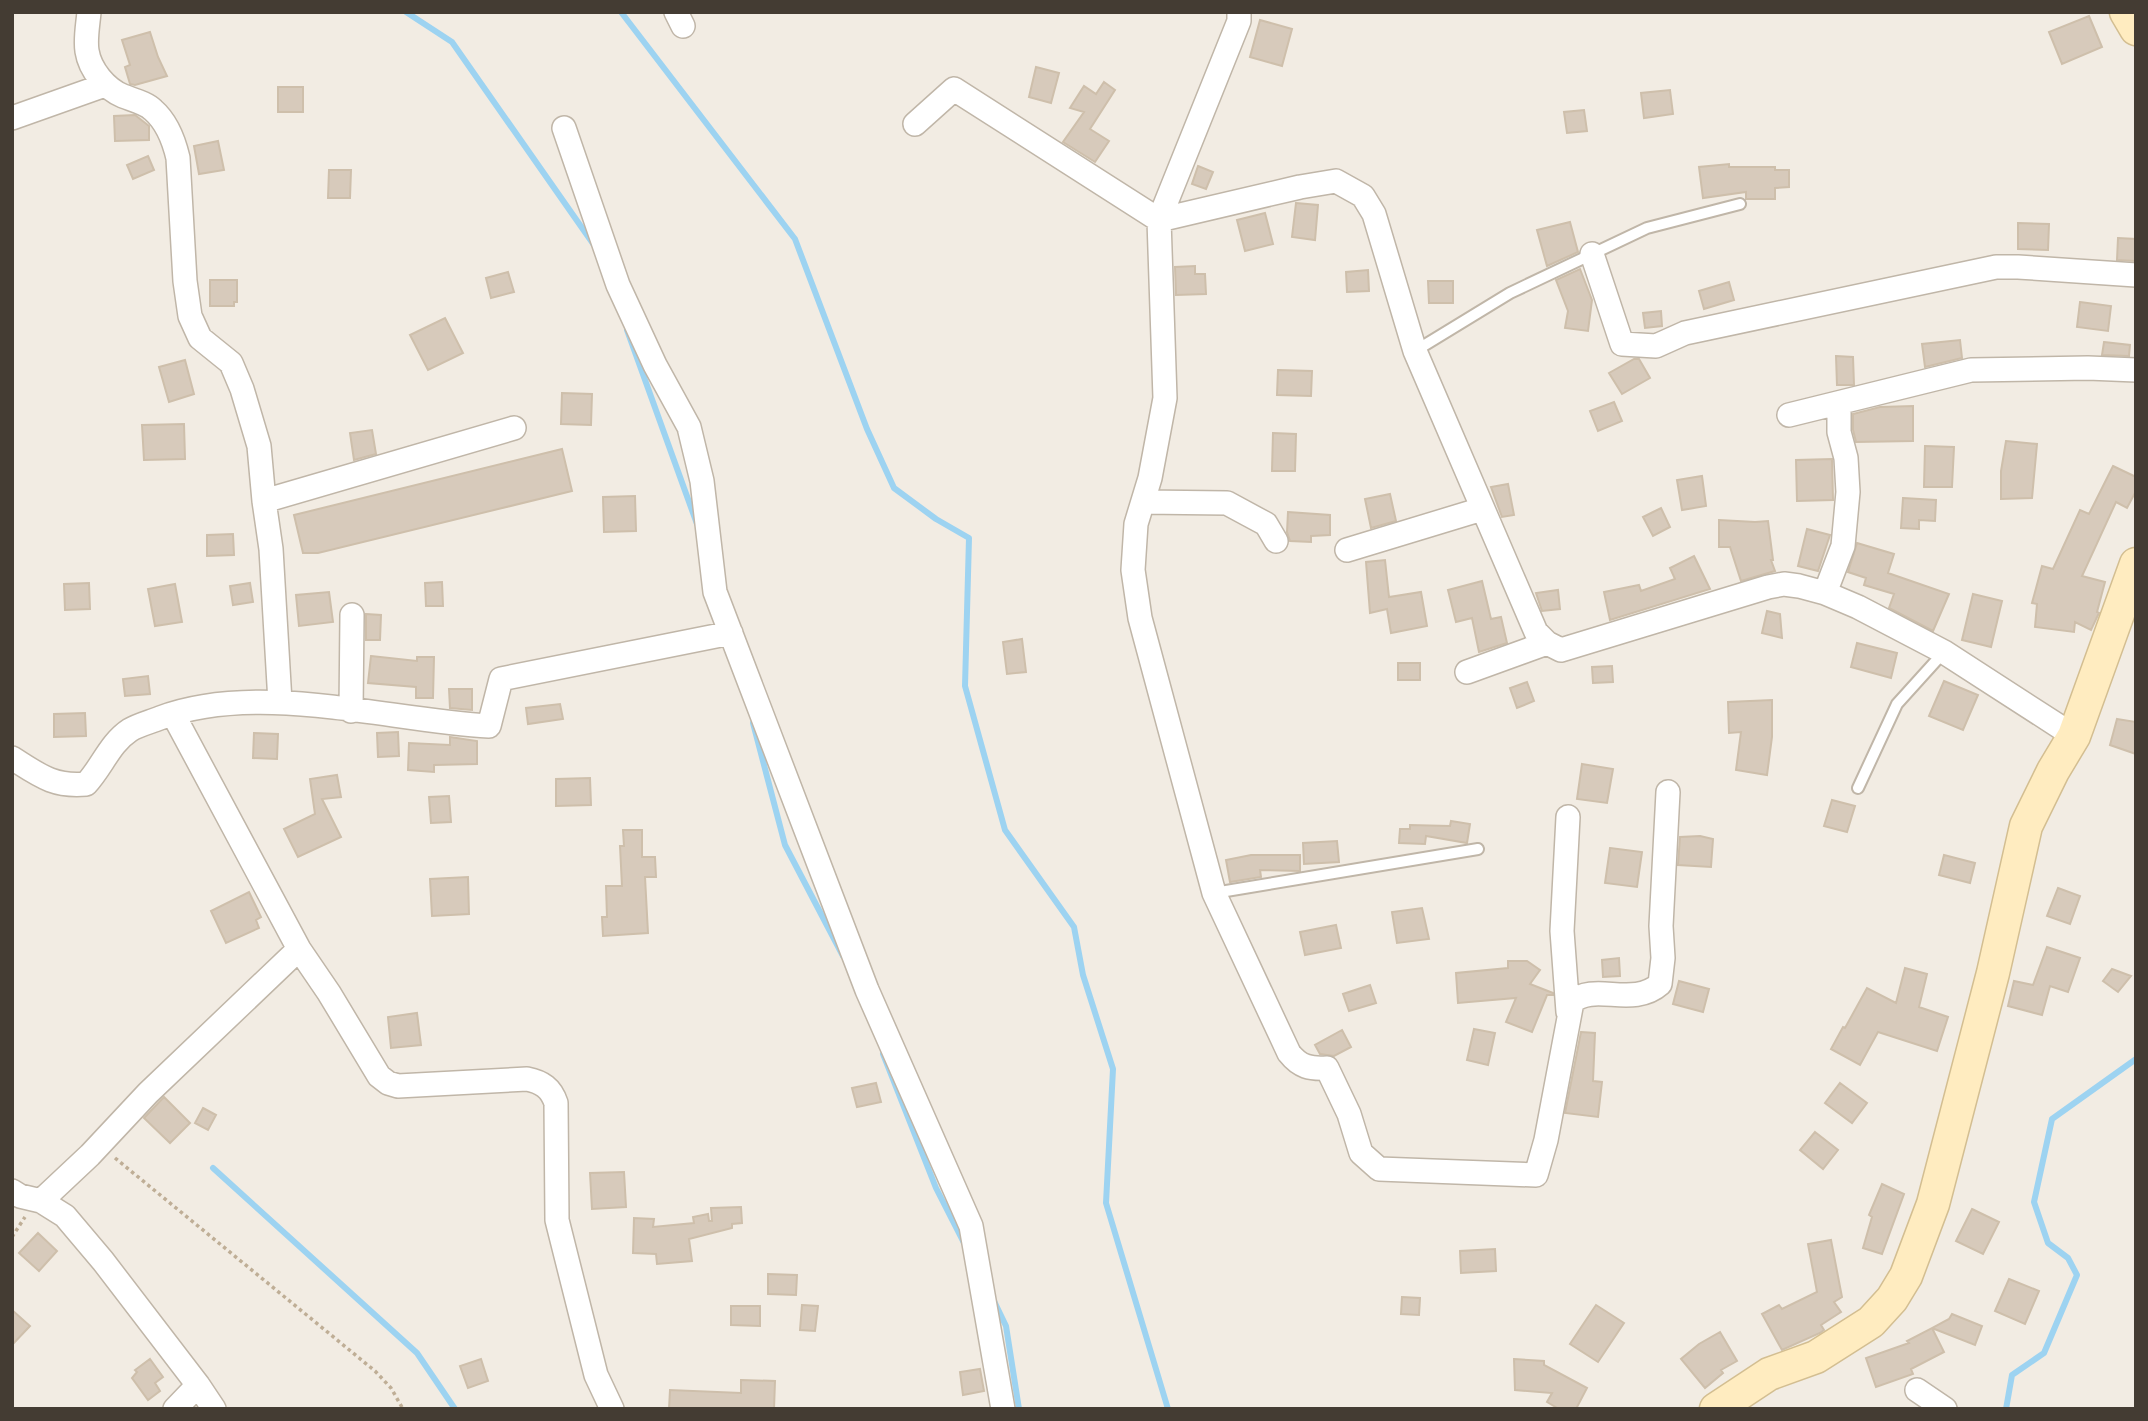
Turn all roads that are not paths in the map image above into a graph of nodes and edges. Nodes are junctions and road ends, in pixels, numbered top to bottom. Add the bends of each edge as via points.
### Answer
1 (89, 12) edge
2 (1239, 12) edge
3 (2126, 12) edge
4 (2136, 29) edge
5 (105, 86) junction
6 (12, 118) edge
7 (915, 124) dead end
8 (564, 128) dead end
9 (1740, 204) dead end
10 (1159, 220) junction
11 (1592, 254) junction
12 (2136, 275) edge
13 (1415, 351) junction
14 (2136, 370) edge
15 (1839, 402) junction
16 (1789, 415) dead end
17 (513, 428) dead end
18 (264, 501) junction
19 (1143, 502) junction
20 (1482, 509) junction
21 (1276, 541) dead end
22 (1347, 550) dead end
23 (2136, 565) edge
24 (1825, 593) junction
25 (352, 615) dead end
26 (731, 634) junction
27 (1547, 643) junction
28 (1944, 652) junction
29 (1467, 672) dead end
30 (281, 702) junction
31 (351, 711) junction
32 (173, 713) junction
33 (2074, 736) junction
34 (12, 758) edge
35 (1858, 788) dead end
36 (1668, 792) dead end
37 (1568, 817) dead end
38 (1478, 849) dead end
39 (1214, 893) junction
40 (299, 949) junction
41 (1568, 1012) junction
42 (12, 1191) edge
43 (41, 1201) junction
44 (198, 1385) junction
45 (1917, 1390) dead end
46 (175, 1409) edge
47 (214, 1409) edge
48 (612, 1409) edge
49 (1003, 1409) edge
50 (1717, 1409) edge
51 (1945, 1409) edge

1 - 5 street via 87,51
2 - 10 street
3 - 4 main road
5 - 6 street
5 - 18 street via 152,108 175,145 190,316 200,338 230,363 242,388 259,446
7 - 10 street via 954,89
8 - 26 street via 618,285 654,365 689,427 702,481 715,593
9 - 11 lane via 1647,228
10 - 13 street via 1336,181 1363,196 1374,215
10 - 19 street via 1166,398
11 - 12 street via 1622,344 1656,346 1685,333 1996,267
11 - 13 lane via 1510,293
13 - 20 street
14 - 15 street via 1971,370
15 - 16 street
15 - 24 street via 1848,492 1843,546
17 - 18 street
18 - 30 street
19 - 21 street via 1227,503 1266,524
19 - 39 street via 1136,524 1133,570 1140,618
20 - 22 street
20 - 27 street via 1536,632
23 - 33 main road
24 - 27 street via 1784,584 1580,646 1561,650
24 - 28 street
25 - 31 street
26 - 31 street via 501,679 489,726
26 - 49 street via 867,990 971,1226
27 - 29 street
28 - 33 street
28 - 35 lane via 1897,704
30 - 31 street
30 - 32 street via 226,703
32 - 34 street via 131,729 114,743 86,784 49,782
32 - 40 street
33 - 50 main road via 2026,826 1933,1204 1906,1276 1871,1322 1816,1357 1769,1374
36 - 41 street via 1660,984 1643,995 1583,995 1572,1002
37 - 41 street via 1562,931
38 - 39 lane
39 - 41 street via 1289,1053 1311,1069 1327,1068 1362,1153 1379,1169 1536,1175
40 - 43 street
40 - 48 street via 379,1076 388,1083 527,1079 540,1082 553,1095 557,1220 596,1375
42 - 43 street
43 - 44 street via 65,1216
44 - 46 street
44 - 47 street
45 - 51 street

